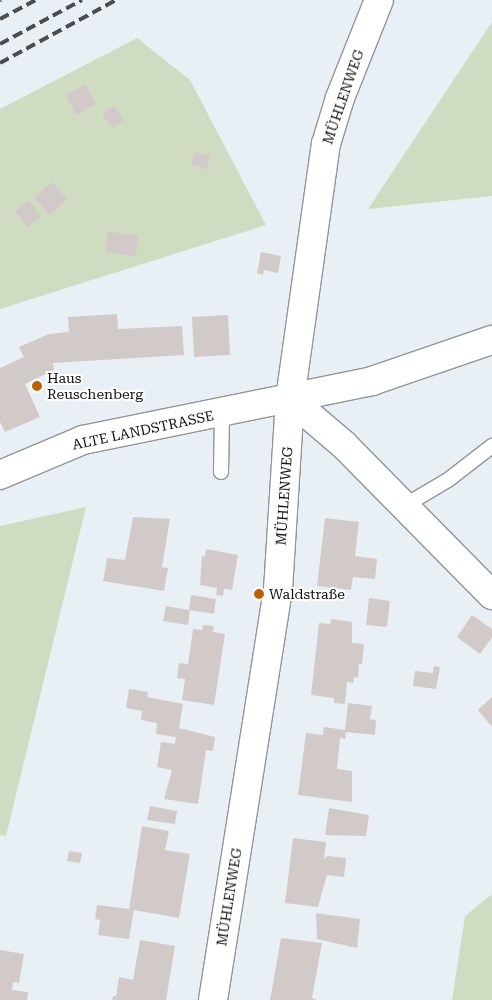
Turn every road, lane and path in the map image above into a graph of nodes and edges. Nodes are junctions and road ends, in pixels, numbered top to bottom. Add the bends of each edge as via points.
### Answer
1 (379, 0) edge
2 (492, 340) edge
3 (290, 399) junction
4 (222, 413) junction
5 (492, 446) edge
6 (221, 472) dead end
7 (0, 475) edge
8 (404, 506) junction
9 (492, 595) edge
10 (213, 1000) edge

1 - 3 street, MÜHLENWEG via 340,98 326,144
2 - 3 street, ALTE LANDSTRASSE via 372,382
3 - 4 street, ALTE LANDSTRASSE
3 - 8 street via 344,445
3 - 10 street, MÜHLENWEG via 278,590
4 - 6 lane
4 - 7 street, ALTE LANDSTRASSE via 83,440
5 - 8 lane via 456,474
8 - 9 street

